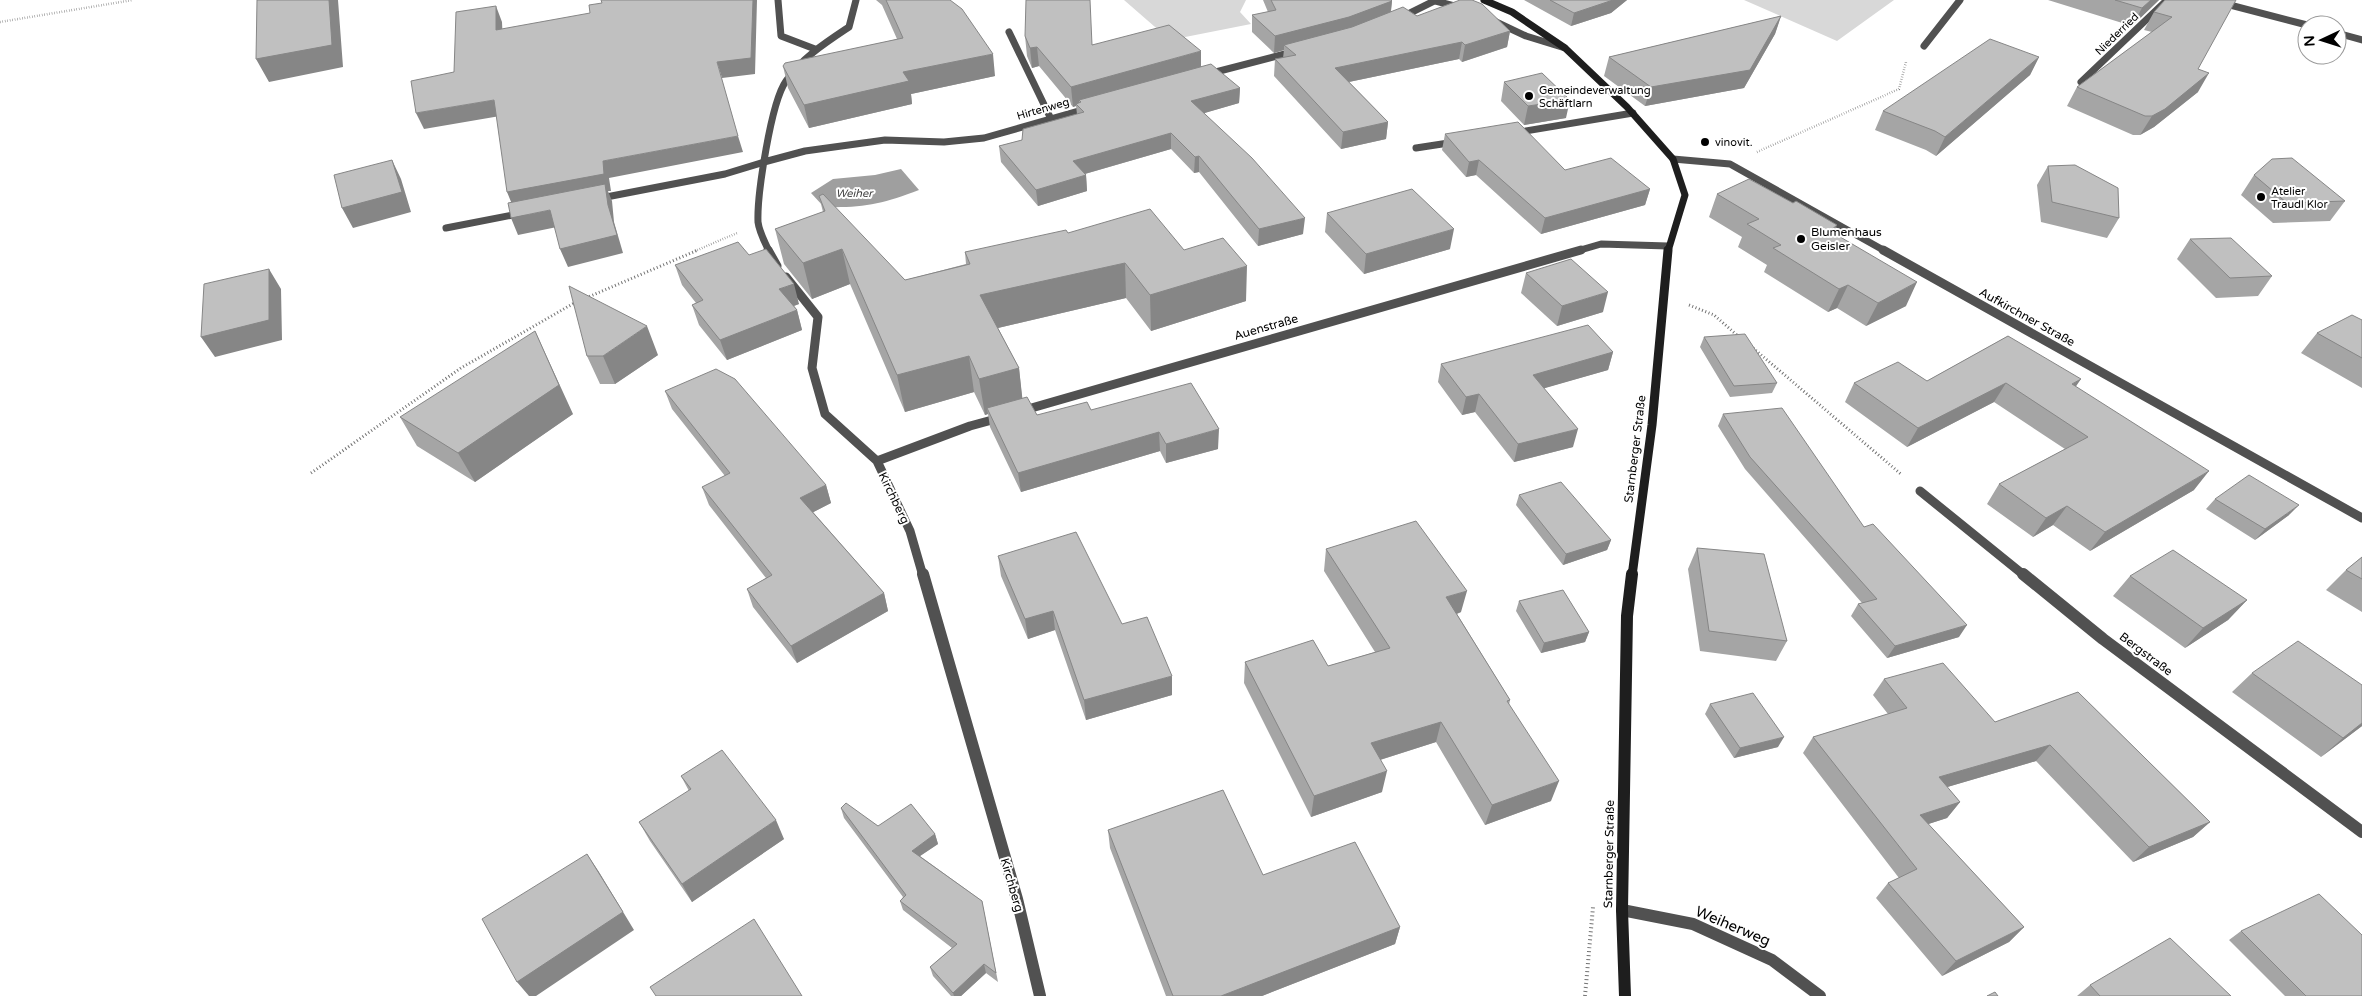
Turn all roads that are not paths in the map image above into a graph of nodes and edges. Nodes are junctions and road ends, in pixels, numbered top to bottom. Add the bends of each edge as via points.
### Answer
1 (778, 0) edge
2 (856, 0) edge
3 (1433, 0) edge
4 (1484, 0) edge
5 (1960, 0) edge
6 (2167, 0) edge
7 (2211, 0) edge
8 (1468, 10) edge
9 (1486, 17) edge
10 (2297, 22) edge
11 (1390, 23) edge
12 (1009, 32) dead end
13 (2347, 36) edge
14 (2362, 40) edge
15 (1924, 46) dead end
16 (1565, 48) junction
17 (815, 49) junction
18 (1303, 49) edge
19 (1198, 77) edge
20 (2082, 82) edge
21 (1096, 106) edge
22 (1633, 113) junction
23 (1051, 119) junction
24 (1502, 135) edge
25 (1466, 140) edge
26 (1416, 148) dead end
27 (1673, 159) junction
28 (764, 162) junction
29 (590, 200) edge
30 (532, 211) edge
31 (446, 228) dead end
32 (1668, 246) junction
33 (877, 461) junction
34 (1920, 490) road end
35 (2362, 518) edge
36 (2362, 832) edge
37 (1622, 910) junction
38 (1040, 996) edge
39 (1625, 996) edge
40 (1820, 996) edge

1 - 17 street via 781,36
2 - 17 street, Kirchberg via 849,27
3 - 8 street
3 - 11 street
4 - 16 main road, Starnberger Straße via 1512,12
5 - 15 street
6 - 20 street, Niederried
7 - 10 street
9 - 16 street via 1526,36
12 - 23 street
13 - 14 street
16 - 22 main road, Starnberger Straße
17 - 28 street, Kirchberg via 786,82 776,102
18 - 19 street
21 - 23 street, Hirtenweg
22 - 24 street
22 - 27 main road, Starnberger Straße
23 - 28 street, Hirtenweg via 984,138 944,142 885,140 805,151
25 - 26 street
27 - 32 main road, Starnberger Straße via 1685,195
27 - 35 street, Aufkirchner Straße via 1730,164
28 - 29 street, Hirtenweg via 724,174
28 - 33 street, Kirchberg via 758,224 772,259 818,317 812,368 825,414
30 - 31 street
32 - 33 street, Auenstraße via 1601,244 970,426
32 - 37 main road, Starnberger Straße via 1652,425 1627,616
33 - 38 street, Kirchberg via 910,531 1017,899
34 - 36 street, Bergstraße via 2103,639
37 - 39 main road, Starnberger Straße
37 - 40 street, Weiherweg via 1693,924 1772,960

